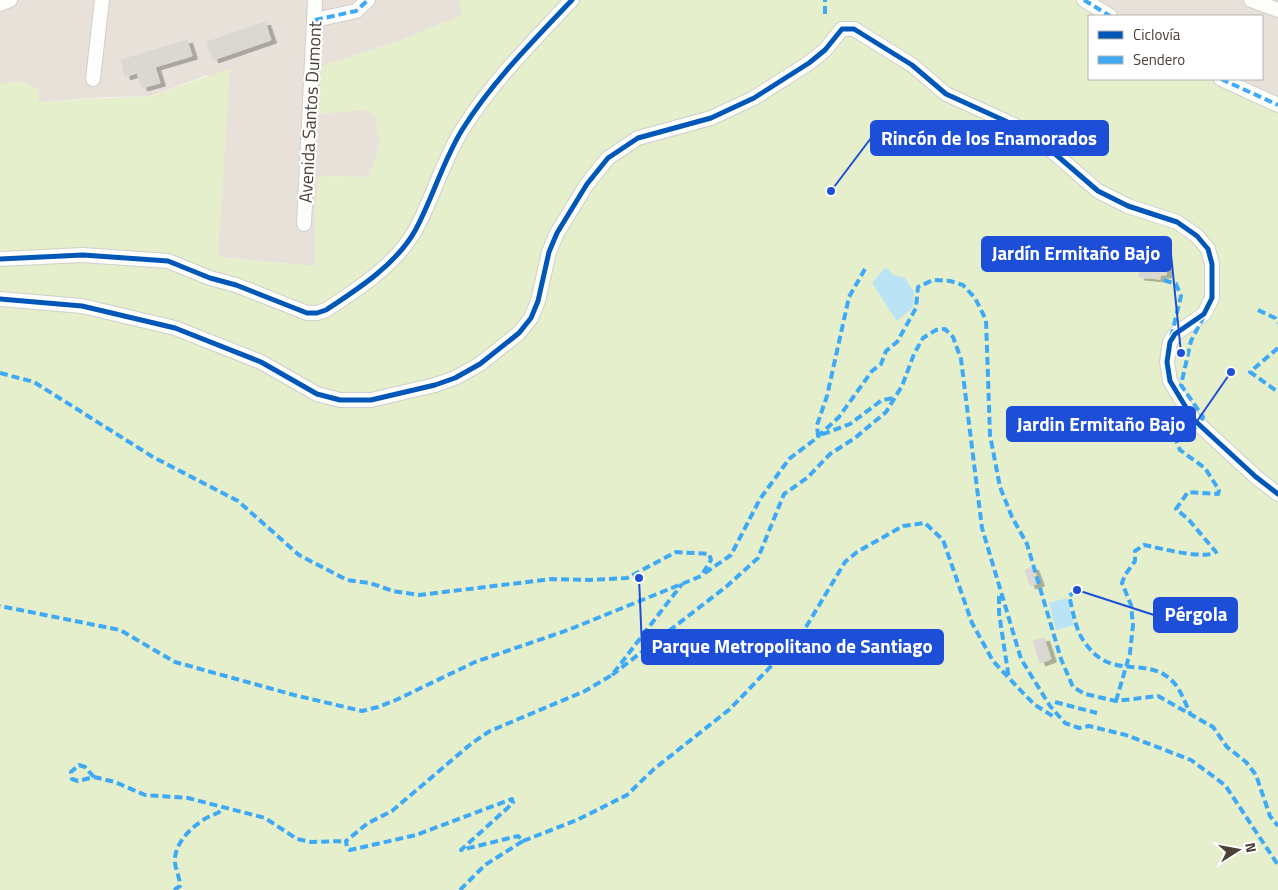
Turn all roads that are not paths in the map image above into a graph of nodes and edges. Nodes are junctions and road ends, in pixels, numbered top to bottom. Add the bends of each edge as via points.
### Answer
1 (10, 0) edge
2 (102, 0) edge
3 (315, 0) edge
4 (368, 0) edge
5 (572, 0) edge
6 (1084, 0) edge
7 (1251, 0) edge
8 (0, 4) edge
9 (1278, 10) edge
10 (1108, 15) edge
11 (315, 20) junction
12 (93, 79) dead end
13 (1223, 80) edge
14 (1278, 105) edge
15 (304, 224) dead end
16 (0, 259) edge
17 (0, 299) edge
18 (1278, 494) edge

1 - 8 street
2 - 12 street
3 - 11 street, Avenida Santos Dumont
4 - 11 street via 356,11
5 - 16 street via 526,48 462,130 415,231 400,251 384,267 326,310 307,313 168,261 83,255
6 - 10 street
7 - 9 street
11 - 15 street, Avenida Santos Dumont
13 - 14 street
17 - 18 street via 82,306 175,328 261,362 326,398 371,400 435,385 480,364 519,333 531,318 557,233 587,184 608,158 638,138 711,118 754,98 809,63 842,29 854,29 912,65 946,94 1039,140 1098,191 1128,206 1177,222 1197,236 1208,249 1212,264 1212,298 1204,314 1175,334 1170,342 1167,362 1170,381 1192,419

